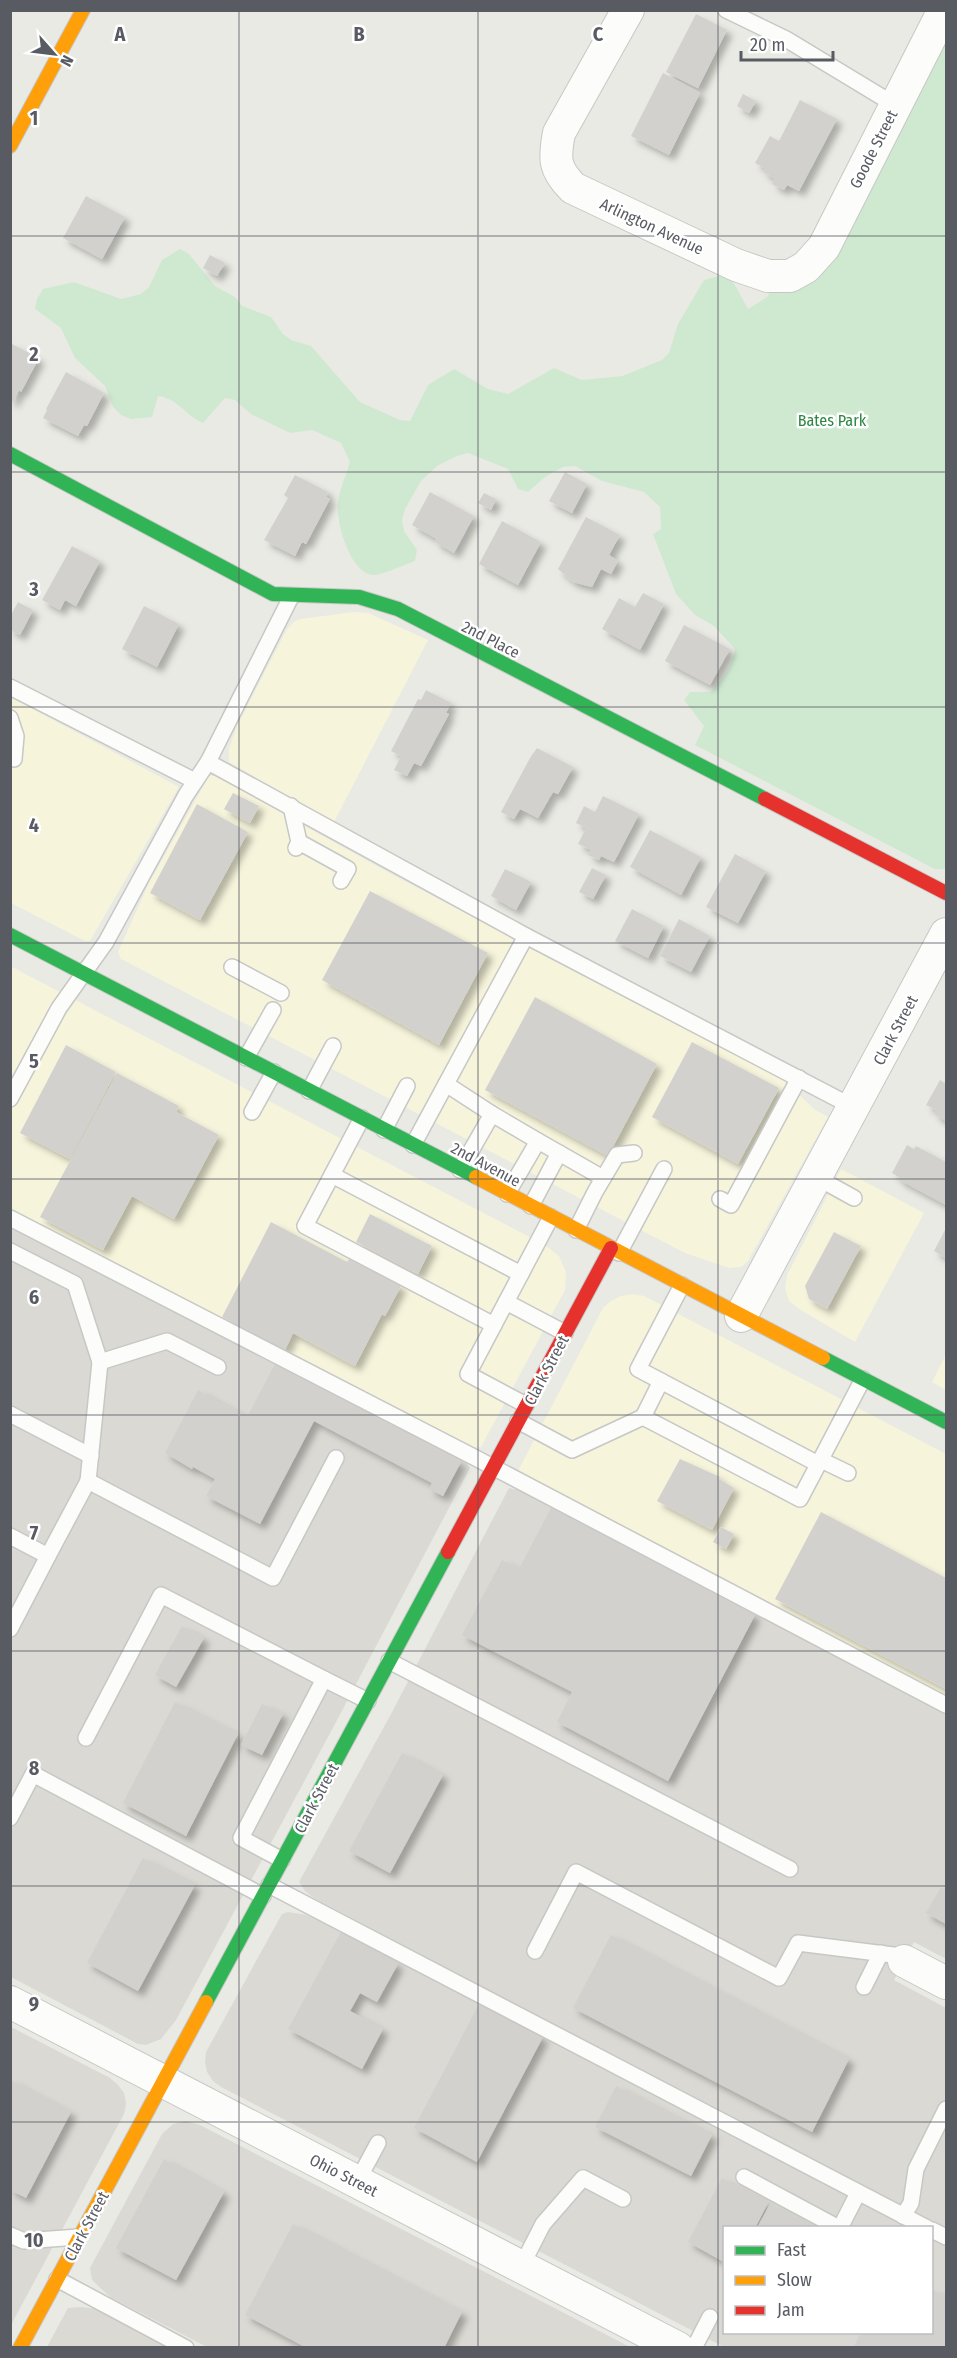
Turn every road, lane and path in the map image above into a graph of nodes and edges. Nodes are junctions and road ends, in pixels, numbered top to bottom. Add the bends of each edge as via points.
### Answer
1 (83, 10) edge
2 (628, 10) edge
3 (726, 10) edge
4 (944, 10) edge
5 (895, 105) junction
6 (10, 146) edge
7 (790, 276) joint
8 (10, 454) edge
9 (291, 597) junction
10 (10, 687) edge
11 (10, 718) edge
12 (14, 759) dead end
13 (208, 762) junction
14 (195, 781) junction
15 (291, 806) junction
16 (341, 881) dead end
17 (946, 894) edge
18 (946, 934) edge
19 (10, 935) edge
20 (526, 936) junction
21 (232, 967) dead end
22 (82, 973) junction
23 (281, 993) dead end
24 (273, 1010) dead end
25 (333, 1046) dead end
26 (246, 1058) junction
27 (274, 1072) junction
28 (799, 1078) junction
29 (446, 1084) junction
30 (408, 1086) dead end
31 (309, 1091) junction
32 (10, 1099) edge
33 (854, 1107) junction
34 (252, 1112) dead end
35 (492, 1114) junction
36 (362, 1118) junction
37 (384, 1130) junction
38 (538, 1141) junction
39 (413, 1145) junction
40 (559, 1153) junction
41 (634, 1153) dead end
42 (664, 1169) dead end
43 (460, 1170) junction
44 (332, 1175) junction
45 (603, 1178) junction
46 (816, 1178) junction
47 (507, 1194) junction
48 (854, 1198) dead end
49 (720, 1199) dead end
50 (531, 1206) junction
51 (551, 1216) junction
52 (10, 1218) edge
53 (576, 1230) junction
54 (615, 1250) junction
55 (12, 1256) edge
56 (521, 1274) junction
57 (682, 1285) junction
58 (506, 1302) junction
59 (741, 1316) junction
60 (494, 1326) junction
61 (565, 1333) junction
62 (100, 1362) junction
63 (218, 1367) dead end
64 (863, 1379) junction
65 (661, 1381) junction
66 (526, 1405) junction
67 (10, 1414) edge
68 (643, 1417) junction
69 (518, 1421) junction
70 (946, 1422) edge
71 (90, 1456) junction
72 (336, 1458) dead end
73 (820, 1462) junction
74 (493, 1467) junction
75 (848, 1473) dead end
76 (88, 1481) junction
77 (10, 1536) edge
78 (48, 1556) junction
79 (10, 1629) edge
80 (389, 1661) junction
81 (324, 1678) junction
82 (368, 1701) junction
83 (946, 1705) edge
84 (86, 1738) dead end
85 (10, 1818) edge
86 (282, 1860) junction
87 (790, 1869) dead end
88 (266, 1891) junction
89 (535, 1951) dead end
90 (893, 1957) junction
91 (946, 1983) edge
92 (864, 1987) dead end
93 (10, 2002) edge
94 (163, 2082) junction
95 (946, 2109) edge
96 (378, 2143) dead end
97 (744, 2177) dead end
98 (357, 2182) junction
99 (858, 2193) junction
100 (623, 2199) dead end
101 (903, 2216) junction
102 (836, 2226) edge
103 (841, 2226) edge
104 (923, 2226) edge
105 (10, 2235) edge
106 (80, 2237) junction
107 (521, 2267) junction
108 (57, 2279) junction
109 (710, 2317) dead end
110 (645, 2340) edge
111 (164, 2342) edge
112 (20, 2348) edge
113 (186, 2348) edge
114 (678, 2348) edge
115 (694, 2348) edge

1 - 6 street
2 - 7 street, Arlington Avenue via 559,133 555,156 561,176 573,188 736,265 768,276
3 - 5 lane via 786,39
4 - 5 street, Goode Street
5 - 7 street, Goode Street via 824,247 806,267
8 - 9 street, 2nd Place via 273,594
9 - 13 lane
9 - 17 street, 2nd Place via 352,596 398,609
10 - 14 lane
11 - 12 lane via 16,736
13 - 14 lane
13 - 15 lane
14 - 22 lane via 106,942
15 - 16 lane via 297,845 348,869
15 - 20 lane
18 - 33 street, Clark Street
19 - 22 street, 2nd Avenue
20 - 28 lane
20 - 29 lane
21 - 23 lane
22 - 26 street, 2nd Avenue
22 - 32 lane
24 - 26 lane
25 - 31 lane
26 - 27 street, 2nd Avenue
27 - 31 street, 2nd Avenue
27 - 34 lane
28 - 33 lane
28 - 49 lane via 731,1205
29 - 35 lane
29 - 39 lane
30 - 37 lane
31 - 36 street, 2nd Avenue
33 - 46 street, Clark Street
35 - 38 lane
35 - 43 lane
36 - 37 street, 2nd Avenue
36 - 44 lane
37 - 39 street, 2nd Avenue
38 - 40 lane
38 - 47 lane
39 - 43 street, 2nd Avenue
40 - 45 lane
40 - 50 lane
41 - 45 lane via 617,1155
42 - 54 lane
43 - 47 street, 2nd Avenue
44 - 56 lane
44 - 60 lane via 305,1226
45 - 53 lane
46 - 48 lane
46 - 59 street, Clark Street
47 - 50 street, 2nd Avenue
50 - 51 street, 2nd Avenue
51 - 53 street, 2nd Avenue
51 - 56 lane
52 - 74 lane via 160,1288
53 - 54 street, 2nd Avenue
54 - 57 street, 2nd Avenue
54 - 61 street, Clark Street
55 - 62 lane via 75,1284
56 - 58 lane
57 - 59 street, 2nd Avenue
57 - 65 lane via 638,1369
58 - 60 lane
58 - 61 lane
59 - 64 street, 2nd Avenue
60 - 66 lane via 468,1374
61 - 66 street, Clark Street
62 - 63 lane via 167,1341
62 - 71 lane
64 - 70 street, 2nd Avenue
64 - 73 lane
65 - 68 lane
65 - 73 lane
66 - 69 street, Clark Street
67 - 71 lane
68 - 69 lane via 572,1450
68 - 73 lane via 800,1499
69 - 74 street, Clark Street
71 - 76 lane
72 - 76 lane via 273,1578
73 - 75 lane
74 - 80 street, Clark Street
74 - 83 lane via 824,1646
76 - 78 lane
77 - 78 lane
78 - 79 lane
80 - 82 street, Clark Street
80 - 87 lane
81 - 82 lane
81 - 84 lane via 161,1595
81 - 86 lane via 241,1838
82 - 86 street, Clark Street
85 - 88 lane via 33,1774
86 - 88 street, Clark Street
88 - 94 street, Clark Street
88 - 99 lane
89 - 90 lane via 576,1872 779,1978 798,1944
90 - 91 street
90 - 92 lane
93 - 94 street, Ohio Street
94 - 98 street, Ohio Street
94 - 106 street, Clark Street
95 - 101 lane via 915,2169 911,2203
96 - 98 lane
97 - 102 lane
98 - 107 street, Ohio Street
99 - 101 lane
99 - 103 lane
100 - 107 lane via 583,2178 543,2224
101 - 104 lane
105 - 106 lane via 24,2241
106 - 108 street, Clark Street
107 - 110 street, Ohio Street
108 - 111 lane
108 - 112 street, Clark Street
109 - 115 lane
110 - 114 street, Ohio Street
111 - 113 lane

